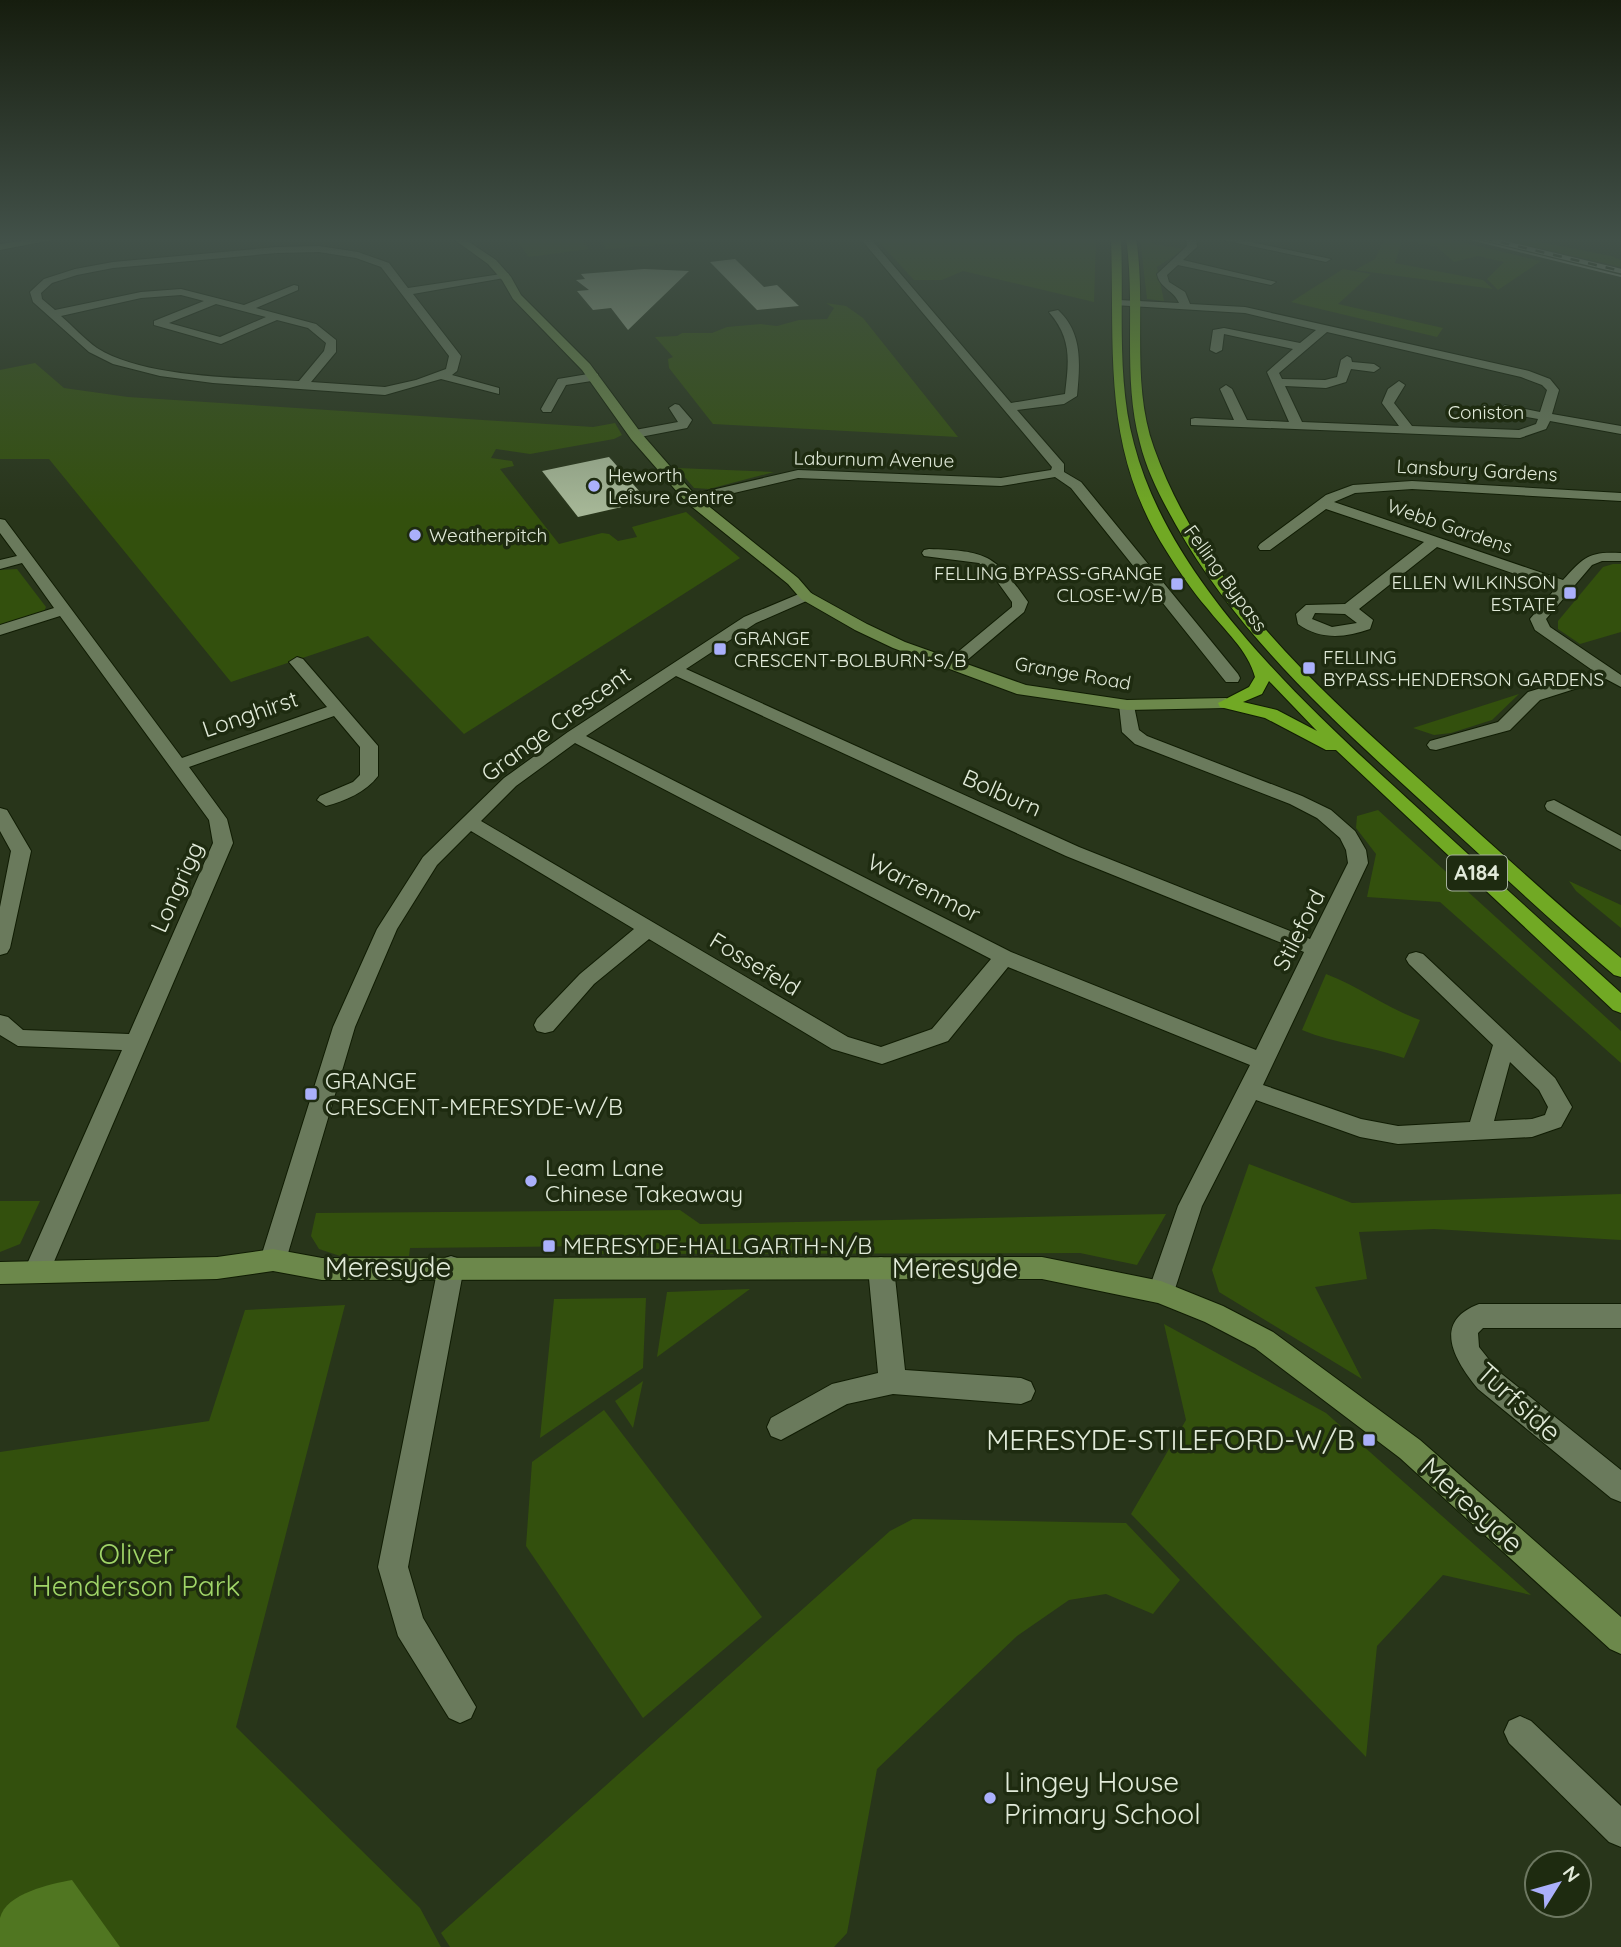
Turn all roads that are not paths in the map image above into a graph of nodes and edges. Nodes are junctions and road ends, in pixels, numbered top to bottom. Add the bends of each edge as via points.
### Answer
1 (69, 329) edge
2 (179, 329) edge
3 (249, 329) edge
4 (316, 329) edge
5 (434, 329) edge
6 (548, 329) edge
7 (943, 329) edge
8 (1067, 329) edge
9 (1119, 329) edge
10 (1138, 329) edge
11 (1324, 329) edge
12 (1329, 329) edge
13 (228, 338) junction
14 (245, 343) dead end
15 (1301, 347) junction
16 (1216, 350) dead end
17 (1374, 368) dead end
18 (440, 375) junction
19 (594, 377) junction
20 (1276, 382) junction
21 (302, 385) junction
22 (1399, 385) dead end
23 (1226, 389) dead end
24 (495, 391) dead end
25 (1009, 407) junction
26 (674, 408) dead end
27 (547, 409) dead end
28 (1505, 409) dead end
29 (1545, 417) junction
30 (1195, 422) dead end
31 (1242, 424) junction
32 (1297, 426) junction
33 (1409, 430) junction
34 (1621, 430) edge
35 (635, 434) junction
36 (1057, 473) junction
37 (1621, 497) edge
38 (691, 499) junction
39 (1323, 503) junction
40 (0, 523) edge
41 (1435, 541) junction
42 (1265, 547) dead end
43 (929, 553) dead end
44 (1621, 557) edge
45 (25, 558) junction
46 (0, 565) edge
47 (1565, 586) junction
48 (806, 596) junction
49 (1349, 609) dead end
50 (63, 610) junction
51 (0, 630) edge
52 (1258, 658) junction
53 (298, 662) dead end
54 (953, 664) junction
55 (675, 670) junction
56 (1233, 678) dead end
57 (1615, 678) edge
58 (1226, 703) junction
59 (1127, 705) junction
60 (337, 709) junction
61 (574, 736) junction
62 (1436, 745) dead end
63 (1352, 757) junction
64 (179, 765) junction
65 (326, 800) dead end
66 (1554, 806) dead end
67 (0, 814) edge
68 (468, 821) junction
69 (1620, 842) edge
70 (649, 928) junction
71 (0, 948) edge
72 (1315, 949) junction
73 (1004, 957) junction
74 (1416, 959) dead end
75 (1621, 970) edge
76 (1621, 1005) edge
77 (0, 1023) edge
78 (545, 1025) dead end
79 (135, 1042) junction
80 (1504, 1044) junction
81 (1262, 1061) junction
82 (1250, 1089) junction
83 (1479, 1131) junction
84 (273, 1260) junction
85 (451, 1267) junction
86 (881, 1268) junction
87 (37, 1271) junction
88 (0, 1273) edge
89 (1161, 1292) junction
90 (1621, 1316) edge
91 (893, 1382) junction
92 (1021, 1391) dead end
93 (781, 1427) dead end
94 (1621, 1488) edge
95 (1621, 1638) edge
96 (460, 1707) dead end
97 (1520, 1732) dead end
98 (1621, 1830) edge

1 - 21 street via 93,351 117,362 200,377
2 - 13 street via 221,341
3 - 13 street
4 - 21 street via 332,342 330,352
5 - 18 street via 455,356 452,371
6 - 19 street, Grange Road
7 - 25 street
8 - 25 street via 1076,358 1071,396
9 - 52 highway, Felling Bypass / A184 via 1127,444 1143,495 1175,552
10 - 75 highway, Felling Bypass / A184 via 1138,397 1146,444 1164,492 1197,552 1247,619 1357,733
11 - 15 street
12 - 29 street, Coniston via 1537,378 1553,390
13 - 14 street
15 - 16 street via 1224,331 1217,332
15 - 20 street via 1274,369
17 - 20 street via 1346,362 1342,379 1333,383
18 - 21 street via 385,391
18 - 24 street
19 - 27 street via 562,382
19 - 35 street, Grange Road
20 - 32 street
22 - 33 street via 1388,403
23 - 31 street
25 - 36 street via 1059,467
26 - 35 street via 686,420 683,425
28 - 29 street
29 - 33 street, Coniston via 1537,430 1520,434
29 - 34 street
30 - 31 street, Coniston
31 - 32 street, Coniston
32 - 33 street, Coniston
35 - 38 street, Grange Road
36 - 38 street, Laburnum Avenue via 1001,482 797,474
36 - 56 street via 1076,485
37 - 39 street, Lansbury Gardens via 1393,485 1344,491
38 - 48 street, Grange Road
39 - 41 street, Webb Gardens
39 - 42 street, Lansbury Gardens
40 - 45 street, Longrigg
41 - 47 street, Webb Gardens
41 - 49 street
43 - 54 street via 984,558 1020,602 1019,609
44 - 47 street via 1592,559
45 - 46 street
45 - 50 street, Longrigg
47 - 57 street via 1539,615 1539,625
48 - 54 street, Grange Road via 899,645
48 - 55 street, Grange Crescent via 751,620
50 - 51 street
50 - 64 street, Longrigg
52 - 58 highway via 1263,677 1256,690
52 - 63 highway, Felling Bypass / A184
53 - 60 street, Longhirst
54 - 59 street, Grange Road via 1023,690
55 - 61 street, Grange Crescent
55 - 72 street, Bolburn via 1210,910
57 - 62 street via 1534,696 1504,726
58 - 59 street, Grange Road
58 - 63 highway via 1271,714
59 - 72 street, Stileford via 1131,732 1141,740 1296,800 1332,819 1348,835 1358,863
60 - 64 street, Longhirst
60 - 65 street, Longhirst via 369,746 369,776 359,786
61 - 68 street, Grange Crescent via 510,782
61 - 73 street, Warrenmor
63 - 76 highway, Felling Bypass / A184
64 - 79 street, Longrigg via 218,819 223,843
66 - 69 street
67 - 71 street via 21,851
68 - 70 street, Fossefeld
68 - 84 street, Grange Crescent via 430,861 387,929 344,1027
70 - 73 street, Fossefeld via 841,1043 882,1056 940,1035
70 - 78 street via 587,979
72 - 81 street, Stileford
73 - 81 street, Warrenmor
74 - 80 street
77 - 79 street via 18,1038
79 - 87 street, Longrigg
80 - 83 street
80 - 83 street via 1547,1084 1560,1107 1553,1121 1532,1128
81 - 82 street, Stileford
82 - 83 street via 1360,1128 1398,1135
82 - 89 street, Stileford via 1190,1206
84 - 85 street, Meresyde via 322,1269
84 - 87 street, Meresyde via 217,1268
85 - 86 street, Meresyde
85 - 96 street via 393,1567 409,1625
86 - 89 street, Meresyde via 1042,1268
86 - 91 street
87 - 88 street, Meresyde
89 - 95 street, Meresyde via 1264,1340 1410,1450
90 - 94 street, Turfside via 1479,1316 1463,1328 1470,1358 1488,1380
91 - 92 street
91 - 93 street via 842,1393
97 - 98 street

